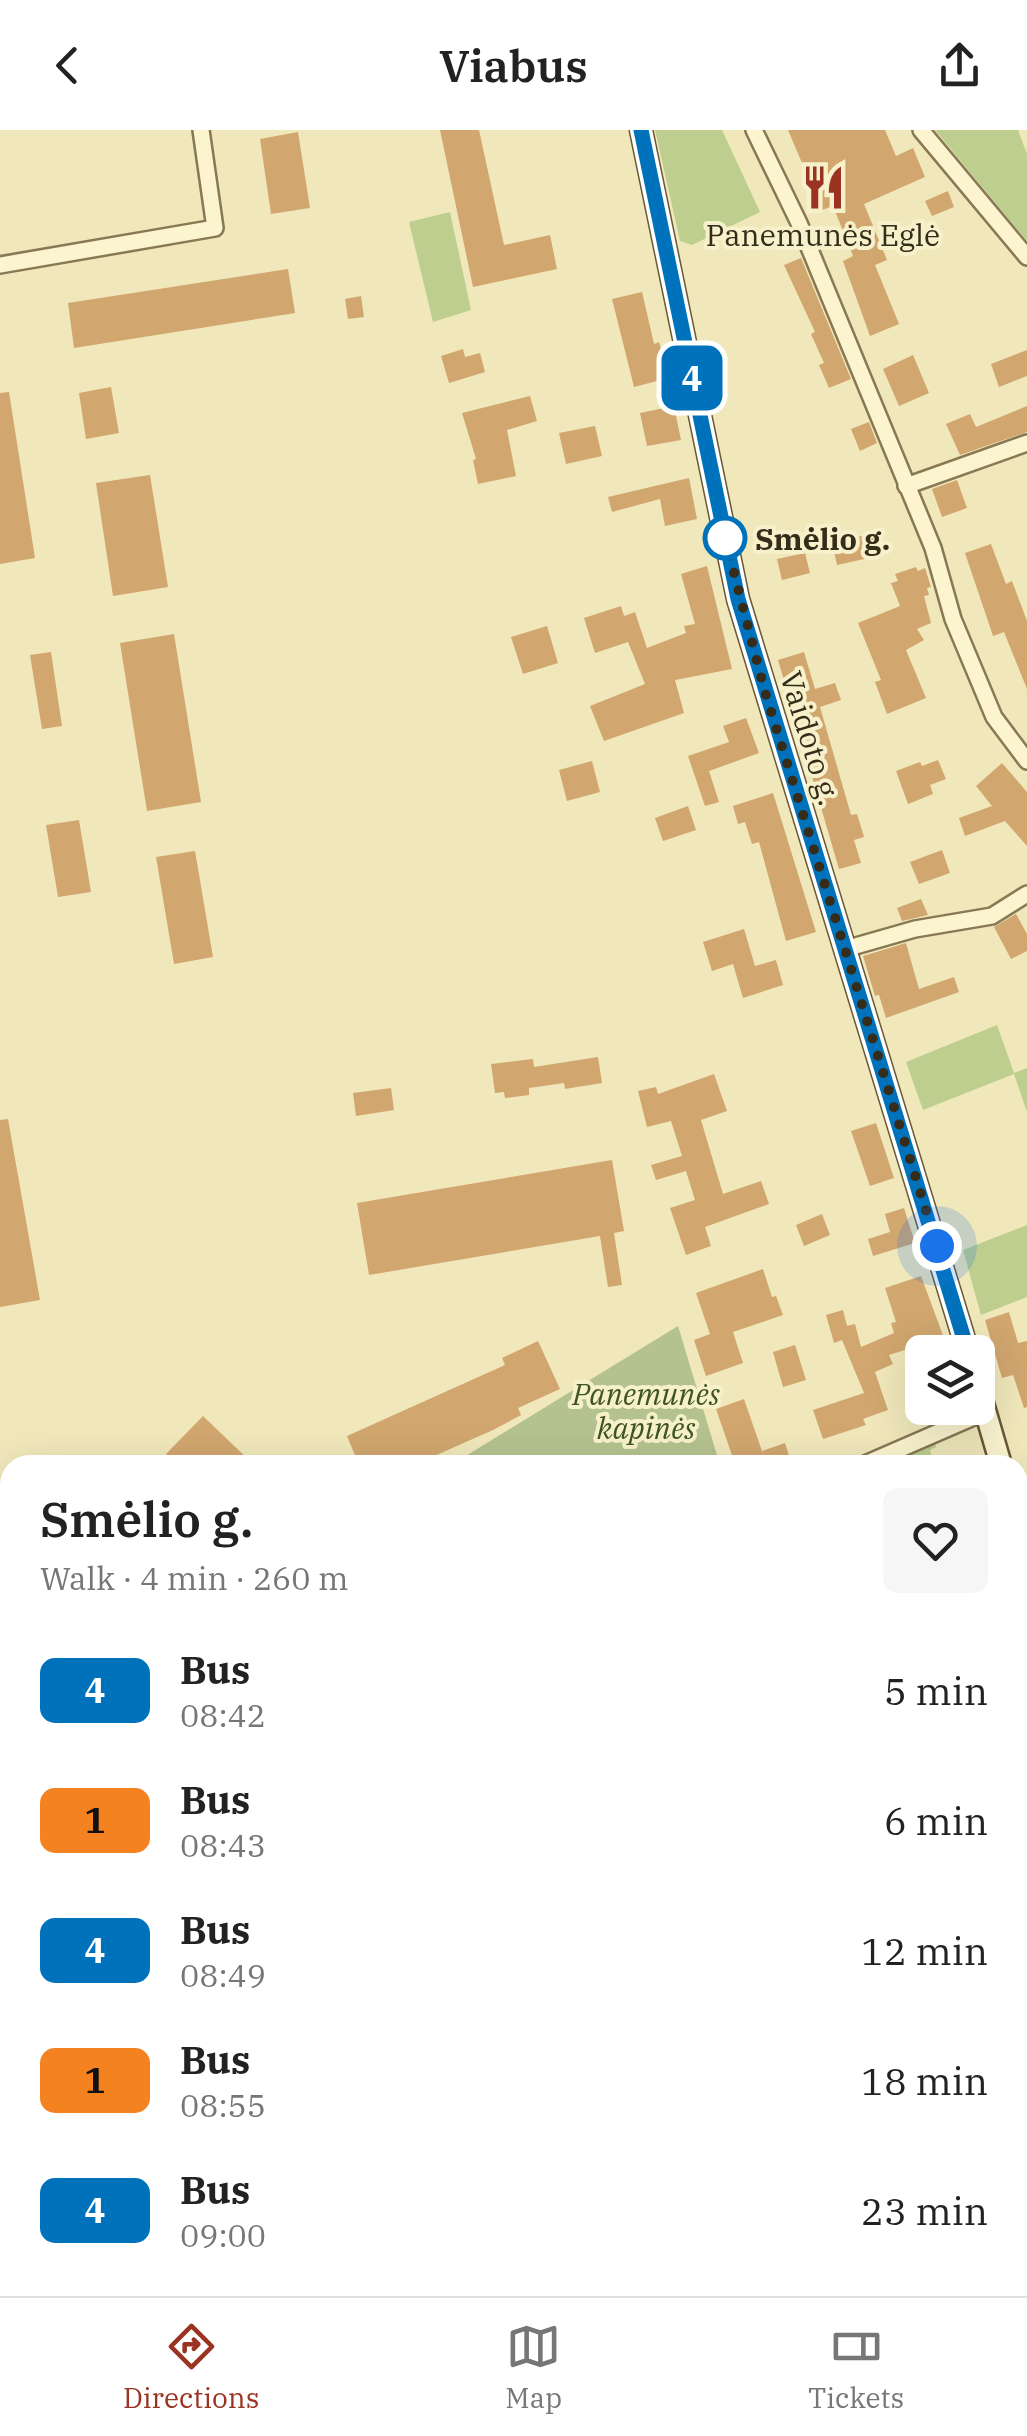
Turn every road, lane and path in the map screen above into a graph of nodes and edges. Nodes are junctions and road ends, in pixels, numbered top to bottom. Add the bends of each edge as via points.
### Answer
1 (201, 130) edge
2 (640, 130) edge
3 (754, 130) edge
4 (921, 130) edge
5 (1027, 257) edge
6 (0, 264) edge
7 (1027, 443) edge
8 (906, 486) junction
9 (1027, 760) edge
10 (1027, 894) edge
11 (845, 950) junction
12 (963, 1335) edge
13 (955, 1425) edge
14 (989, 1425) edge
15 (885, 1455) edge
16 (998, 1455) edge

1 - 6 street via 215,228
2 - 11 main road, Vaidoto g. via 738,599
3 - 8 street via 800,223
4 - 5 street
7 - 8 street
8 - 9 street via 994,717
10 - 11 street via 992,916
11 - 12 main road, Vaidoto g.
13 - 15 street
14 - 16 main road

